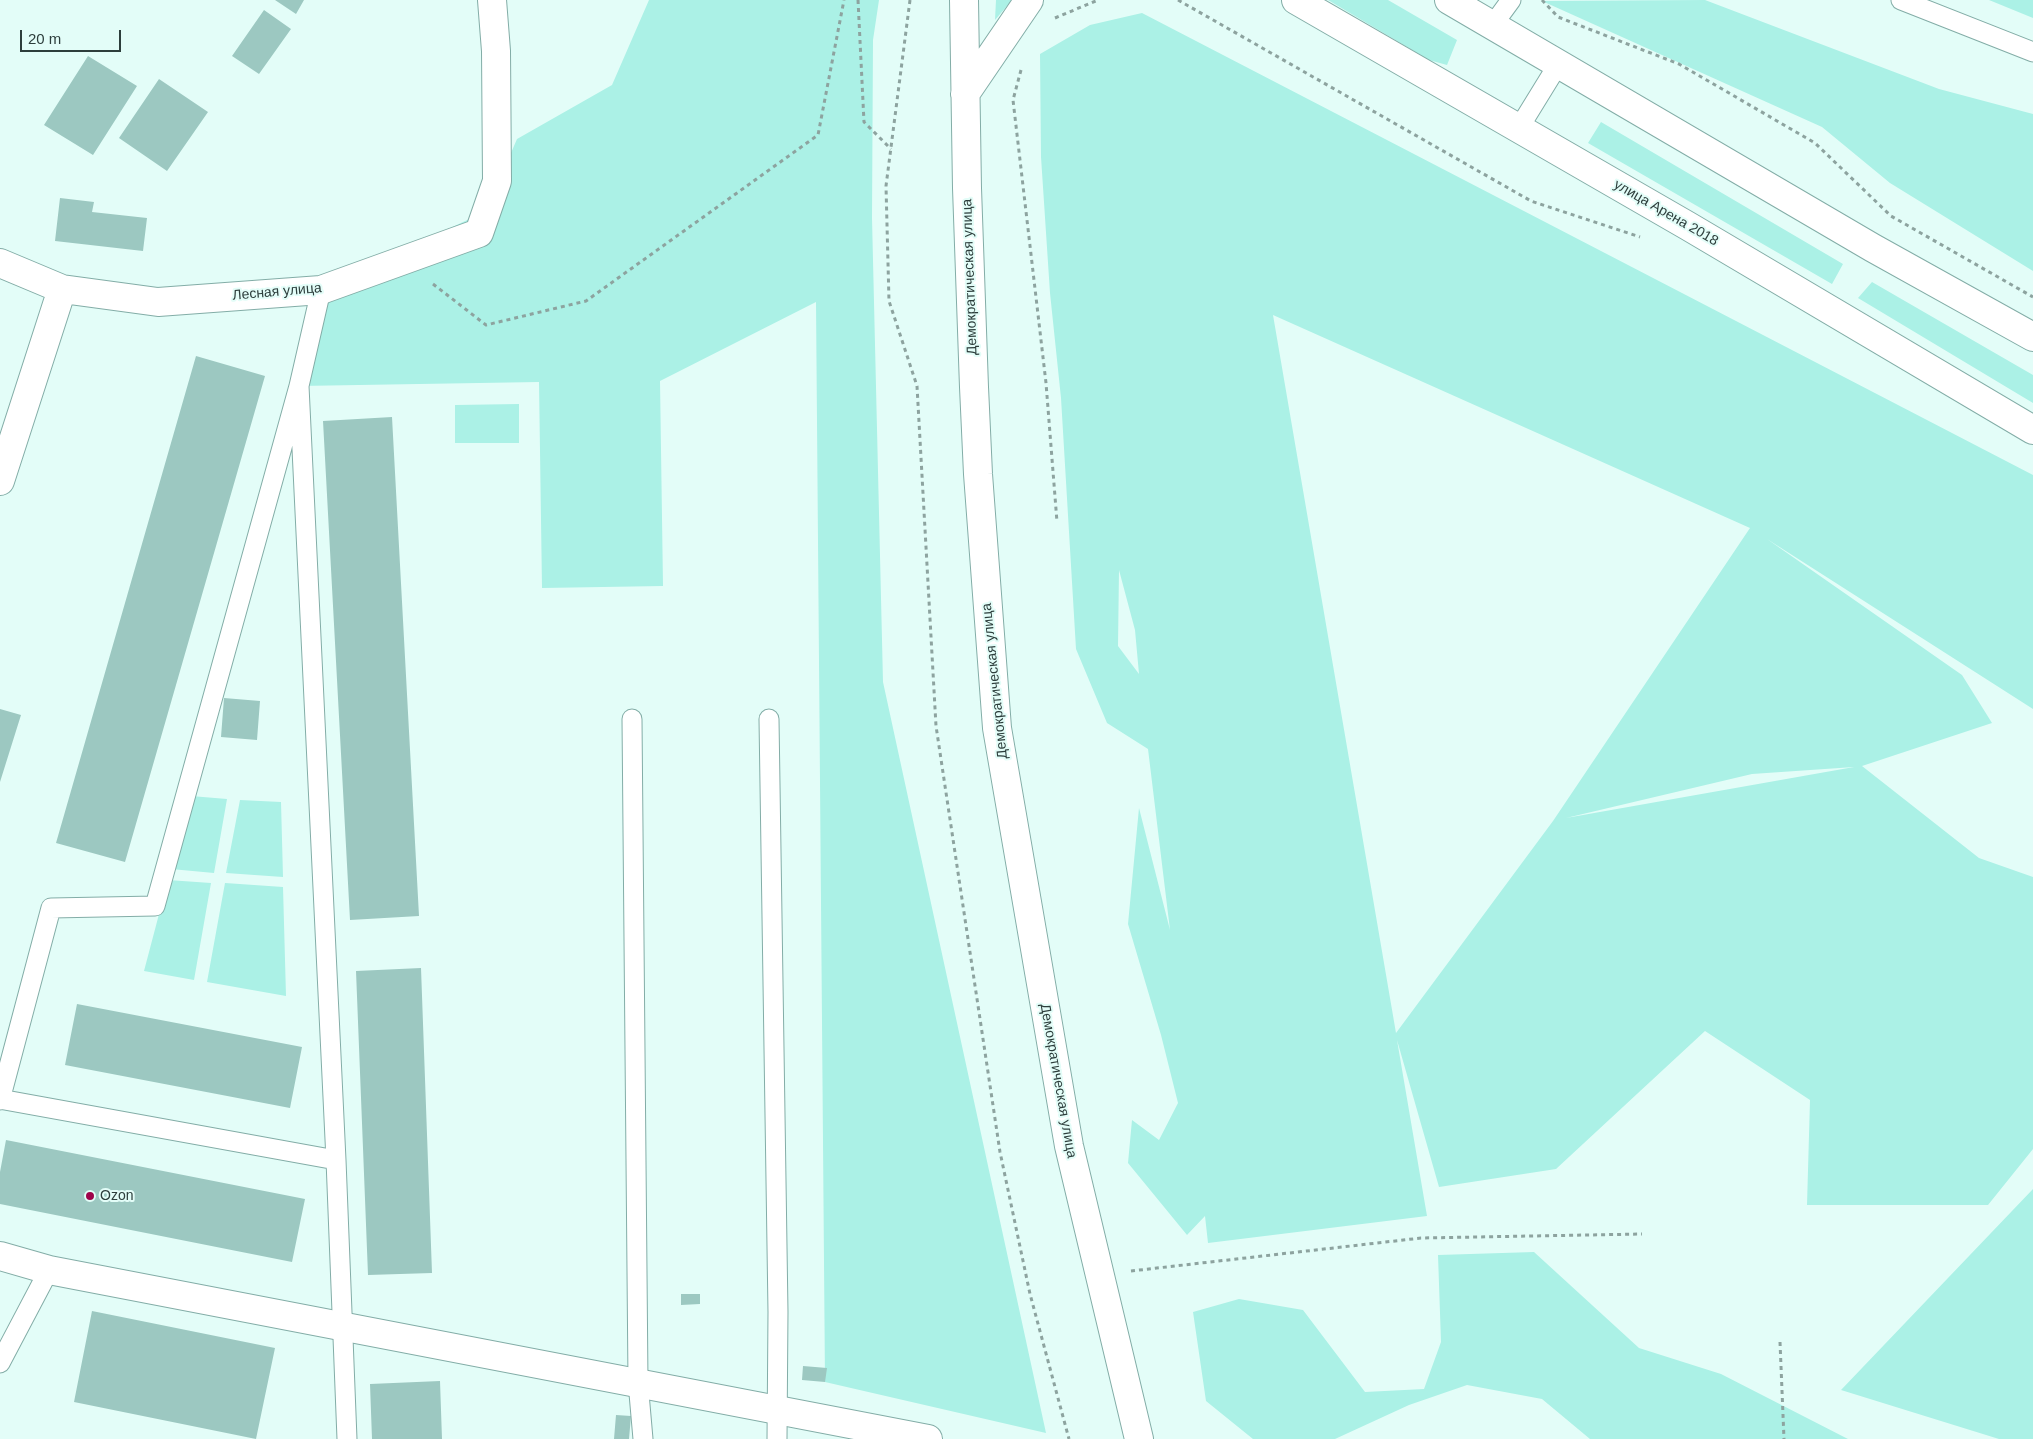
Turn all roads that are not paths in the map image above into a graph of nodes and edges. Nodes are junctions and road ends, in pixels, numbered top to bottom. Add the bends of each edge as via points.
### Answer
1 (492, 0) edge
2 (964, 0) edge
3 (1029, 0) edge
4 (1296, 0) edge
5 (1449, 0) edge
6 (1511, 0) edge
7 (1901, 0) edge
8 (1492, 26) junction
9 (2033, 52) edge
10 (1559, 63) junction
11 (965, 94) junction
12 (1519, 128) junction
13 (0, 263) edge
14 (62, 289) junction
15 (321, 290) junction
16 (2033, 337) edge
17 (299, 386) junction
18 (2033, 430) edge
19 (0, 481) edge
20 (632, 719) dead end
21 (769, 719) dead end
22 (0, 1099) edge
23 (336, 1160) junction
24 (0, 1256) edge
25 (49, 1270) junction
26 (343, 1327) junction
27 (0, 1364) edge
28 (638, 1382) junction
29 (778, 1409) junction
30 (347, 1439) edge
31 (643, 1439) edge
32 (777, 1439) edge
33 (928, 1439) edge
34 (1139, 1439) edge

1 - 15 main road, Лесная улица via 496,51 497,181 479,233
2 - 11 main road, Демократическая улица
3 - 11 main road
4 - 12 main road, улица Арена 2018
5 - 8 main road
6 - 8 lane
7 - 9 lane
8 - 10 main road
10 - 12 lane
10 - 16 main road via 1873,248
11 - 34 main road, Демократическая улица via 978,474 997,728 1069,1146
12 - 18 main road, улица Арена 2018
13 - 14 main road, Лесная улица
14 - 15 main road, Лесная улица via 158,302
14 - 19 main road
15 - 17 lane
17 - 22 lane via 155,906 51,908
17 - 23 lane
20 - 28 lane
21 - 29 lane
22 - 23 lane
23 - 26 lane
24 - 25 main road
25 - 26 main road
25 - 27 lane
26 - 28 main road
26 - 30 lane
28 - 29 main road
28 - 31 lane
29 - 32 lane
29 - 33 main road

